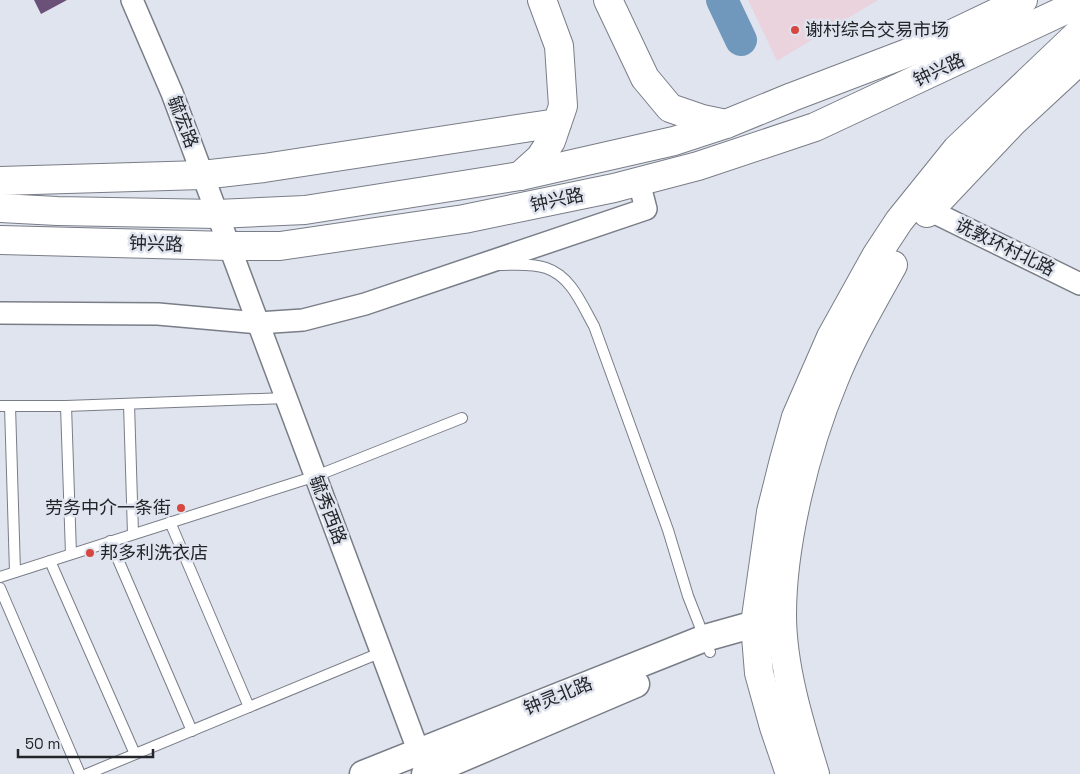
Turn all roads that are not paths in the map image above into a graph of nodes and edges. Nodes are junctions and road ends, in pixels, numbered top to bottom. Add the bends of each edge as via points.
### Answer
1 (132, 0) edge
2 (542, 0) edge
3 (608, 0) edge
4 (1023, 0) edge
5 (1074, 15) edge
6 (1080, 60) edge
7 (557, 123) junction
8 (726, 124) junction
9 (202, 174) junction
10 (520, 176) junction
11 (0, 181) edge
12 (639, 182) junction
13 (0, 208) edge
14 (929, 210) junction
15 (217, 214) junction
16 (0, 240) edge
17 (229, 246) junction
18 (478, 266) junction
19 (1080, 284) edge
20 (0, 313) edge
21 (258, 323) junction
22 (286, 398) junction
23 (129, 404) junction
24 (5, 406) edge
25 (66, 406) junction
26 (462, 418) dead end
27 (316, 476) junction
28 (170, 522) junction
29 (133, 534) junction
30 (110, 542) junction
31 (70, 554) junction
32 (50, 561) junction
33 (15, 572) junction
34 (0, 576) edge
35 (0, 588) edge
36 (782, 616) junction
37 (755, 624) junction
38 (707, 645) junction
39 (382, 652) junction
40 (249, 707) junction
41 (192, 731) junction
42 (135, 754) junction
43 (424, 768) edge
44 (80, 774) edge
45 (87, 774) edge
46 (363, 774) edge
47 (790, 774) edge
48 (816, 774) edge

1 - 9 street, 毓宏路
2 - 7 main road via 560,46 563,106
3 - 8 main road via 645,78 670,108
4 - 8 main road, 钟兴路 via 931,44
5 - 12 main road, 钟兴路 via 815,127
5 - 37 main road via 899,221 831,337 796,417 784,460 771,512
6 - 14 main road via 1013,122
7 - 9 main road via 264,168
7 - 10 main road via 540,158
8 - 10 main road, 钟兴路 via 674,141
9 - 11 main road
9 - 15 street, 毓宏路
10 - 15 main road, 钟兴路 via 305,210
12 - 17 main road, 钟兴路 via 464,219 280,246
12 - 18 street via 646,209
13 - 15 main road, 钟兴路
14 - 19 street, 诜敦环村北路
14 - 36 main road via 896,259 834,381 812,443 797,502 785,562
15 - 17 street, 毓宏路
16 - 17 main road, 钟兴路
17 - 21 street, 毓秀西路
18 - 21 street via 365,304 303,320
18 - 38 lane via 532,265 546,268 569,283 582,304 594,326
20 - 21 street via 158,314
21 - 22 street, 毓秀西路
22 - 23 lane
22 - 27 street, 毓秀西路
23 - 25 lane
23 - 29 lane
24 - 25 lane
24 - 33 lane
25 - 31 lane
26 - 27 lane
27 - 28 lane
27 - 39 street, 毓秀西路
28 - 29 lane
28 - 40 lane
29 - 30 lane
30 - 31 lane
30 - 41 lane
31 - 32 lane
32 - 33 lane
32 - 42 lane
33 - 34 lane
35 - 44 lane
36 - 37 street, 钟灵北路
36 - 48 main road via 792,691
37 - 38 street, 钟灵北路
37 - 47 main road via 759,673
38 - 43 street, 钟灵北路
39 - 40 lane
39 - 43 street, 毓秀西路
40 - 41 lane
41 - 42 lane
42 - 45 lane
43 - 46 street, 钟灵北路

